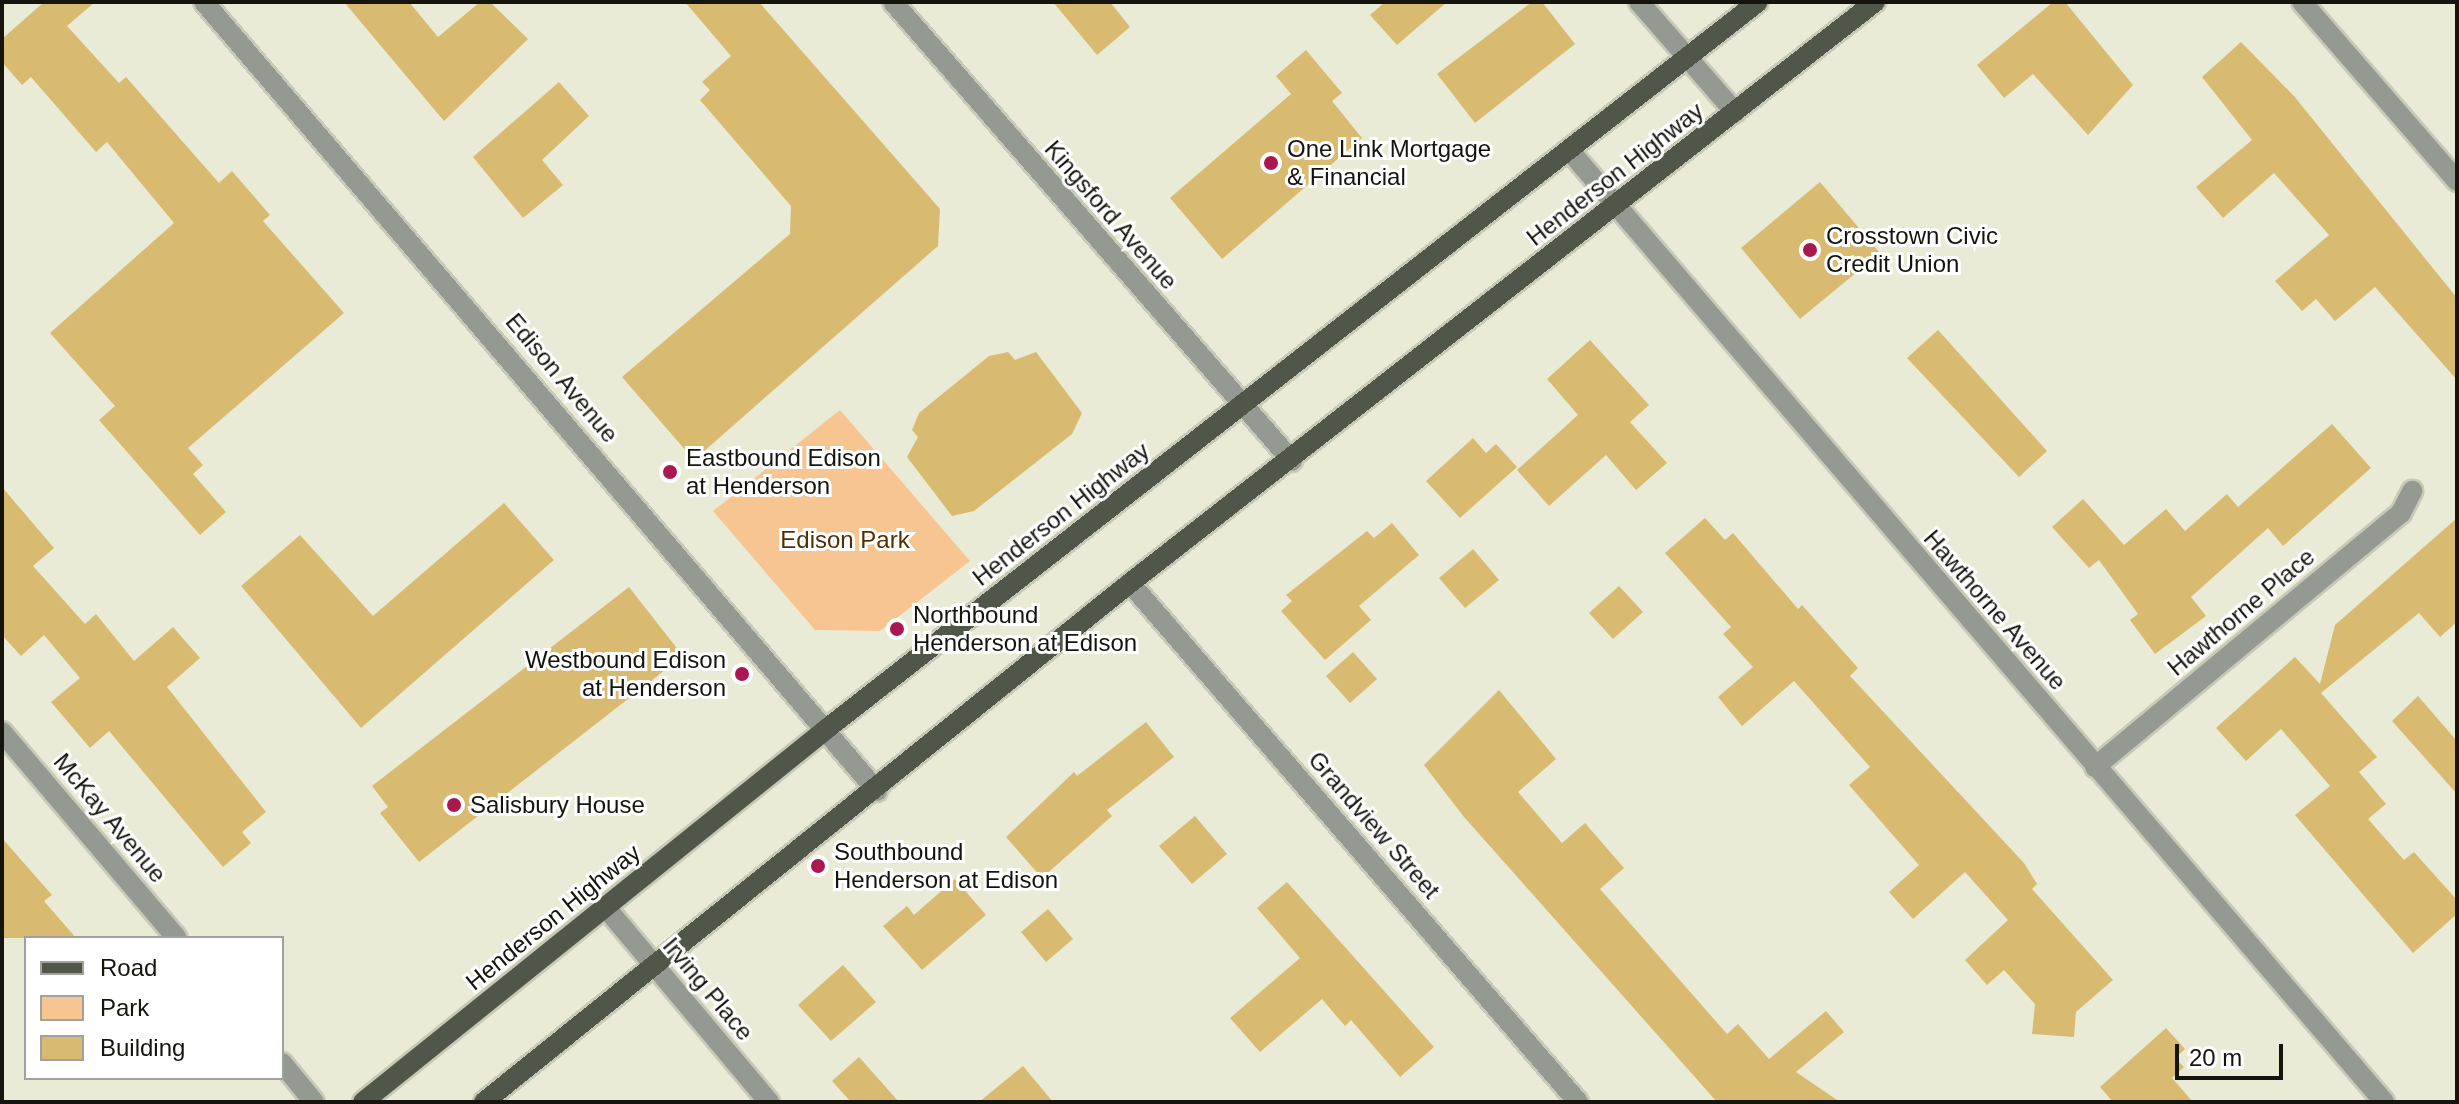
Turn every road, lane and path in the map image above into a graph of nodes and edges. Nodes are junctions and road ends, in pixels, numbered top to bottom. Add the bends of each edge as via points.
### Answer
1 (204, 2) edge
2 (893, 2) edge
3 (1639, 2) edge
4 (1758, 2) edge
5 (1875, 2) edge
6 (2302, 2) edge
7 (1688, 58) junction
8 (1735, 112) junction
9 (1569, 150) junction
10 (2457, 181) edge
11 (1613, 209) junction
12 (1243, 404) junction
13 (1292, 461) junction
14 (2412, 491) dead end
15 (1130, 583) junction
16 (829, 727) junction
17 (2, 732) edge
18 (2095, 767) junction
19 (877, 791) junction
20 (607, 909) junction
21 (175, 936) edge
22 (655, 966) junction
23 (284, 1065) edge
24 (314, 1102) edge
25 (363, 1102) edge
26 (484, 1102) edge
27 (769, 1102) edge
28 (1578, 1102) edge
29 (2384, 1102) edge

1 - 16 street, Edison Avenue
2 - 12 street, Kingsford Avenue
3 - 7 street
4 - 7 main road, Henderson Highway
5 - 8 main road, Henderson Highway
6 - 10 street
7 - 8 street
7 - 9 main road, Henderson Highway
8 - 11 main road, Henderson Highway
9 - 11 street, Hawthorne Avenue
9 - 12 main road, Henderson Highway
11 - 13 main road, Henderson Highway
11 - 18 street, Hawthorne Avenue
12 - 13 street, Kingsford Avenue
12 - 16 main road, Henderson Highway
13 - 15 main road, Henderson Highway
14 - 18 street, Hawthorne Place via 2401,513
15 - 19 main road, Henderson Highway
15 - 28 street, Grandview Street
16 - 19 street, Edison Avenue
16 - 20 main road, Henderson Highway
17 - 21 street, McKay Avenue
18 - 29 street, Hawthorne Avenue
19 - 22 main road, Henderson Highway
20 - 22 street, Irving Place
20 - 25 main road, Henderson Highway
22 - 26 main road, Henderson Highway
22 - 27 street, Irving Place
23 - 24 street

